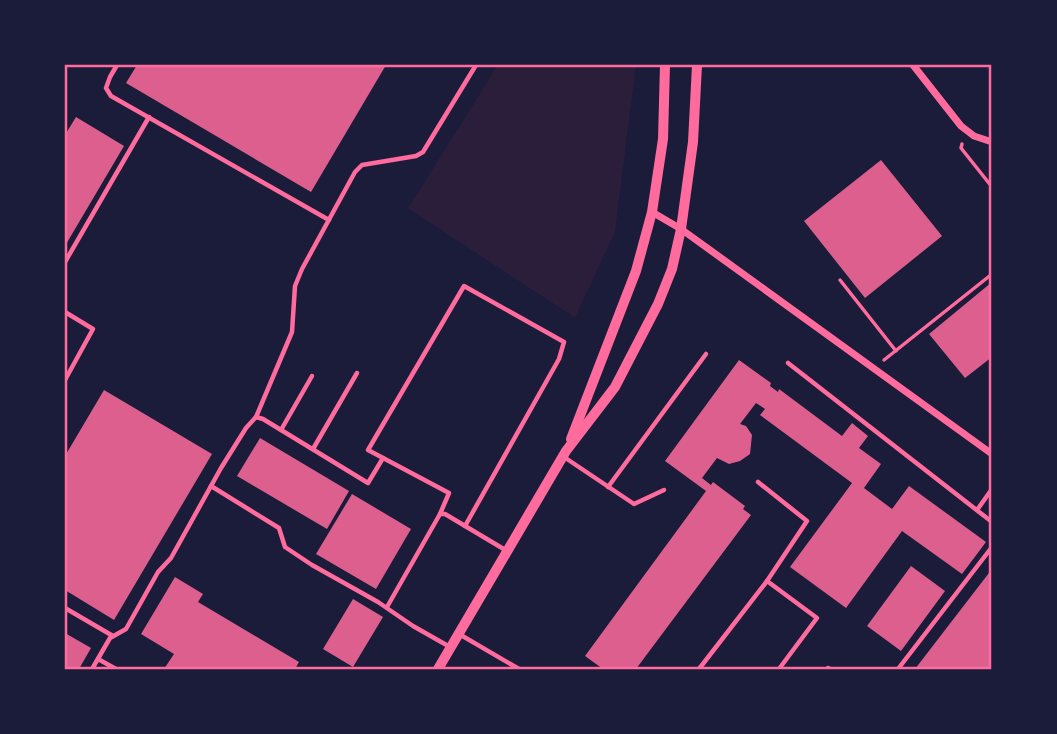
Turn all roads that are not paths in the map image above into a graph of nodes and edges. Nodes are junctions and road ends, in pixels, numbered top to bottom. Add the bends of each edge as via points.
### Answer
1 (117, 65) edge
2 (476, 65) edge
3 (666, 65) edge
4 (697, 65) edge
5 (913, 65) edge
6 (149, 117) junction
7 (992, 142) edge
8 (652, 212) junction
9 (329, 220) junction
10 (681, 229) junction
11 (65, 262) edge
12 (65, 312) edge
13 (706, 354) dead end
14 (788, 363) dead end
15 (357, 373) dead end
16 (312, 376) dead end
17 (65, 380) edge
18 (256, 417) junction
19 (281, 430) junction
20 (313, 449) junction
21 (564, 454) junction
22 (992, 454) edge
23 (383, 458) junction
24 (758, 482) dead end
25 (211, 486) junction
26 (608, 487) junction
27 (992, 489) edge
28 (664, 490) dead end
29 (977, 509) junction
30 (440, 514) junction
31 (992, 522) edge
32 (466, 526) junction
33 (992, 547) edge
34 (507, 551) junction
35 (767, 581) junction
36 (387, 607) junction
37 (65, 608) edge
38 (458, 633) junction
39 (113, 636) junction
40 (450, 647) junction
41 (98, 659) junction
42 (92, 669) edge
43 (116, 669) edge
44 (438, 669) edge
45 (519, 669) edge
46 (699, 669) edge
47 (779, 669) edge
48 (898, 669) edge

1 - 6 lane via 107,88 111,96
2 - 9 lane via 424,152 362,165
3 - 8 street via 663,139
4 - 10 street
5 - 7 street via 961,126
6 - 9 lane
6 - 11 lane
8 - 10 street
8 - 21 street via 636,271
9 - 18 lane via 295,286 292,332
10 - 21 street via 658,304 615,387
10 - 22 street
12 - 17 lane via 93,329
13 - 26 lane
14 - 29 lane
15 - 20 lane
16 - 19 lane
18 - 19 lane
18 - 25 lane
19 - 20 lane
20 - 23 lane via 368,483
21 - 26 lane
21 - 34 street
23 - 30 lane via 449,493
23 - 32 lane via 368,450 464,286 564,342 559,359
24 - 35 lane via 807,520
25 - 36 lane via 279,528 285,547
25 - 39 lane via 126,629
26 - 28 lane via 634,504
27 - 29 lane
29 - 31 lane
30 - 32 lane
30 - 36 lane
32 - 34 lane
33 - 48 lane
34 - 38 street
35 - 46 lane
35 - 47 lane via 817,618
36 - 40 lane
37 - 39 lane
38 - 40 street
38 - 45 lane
39 - 41 lane
40 - 44 street
41 - 42 lane
41 - 43 lane

